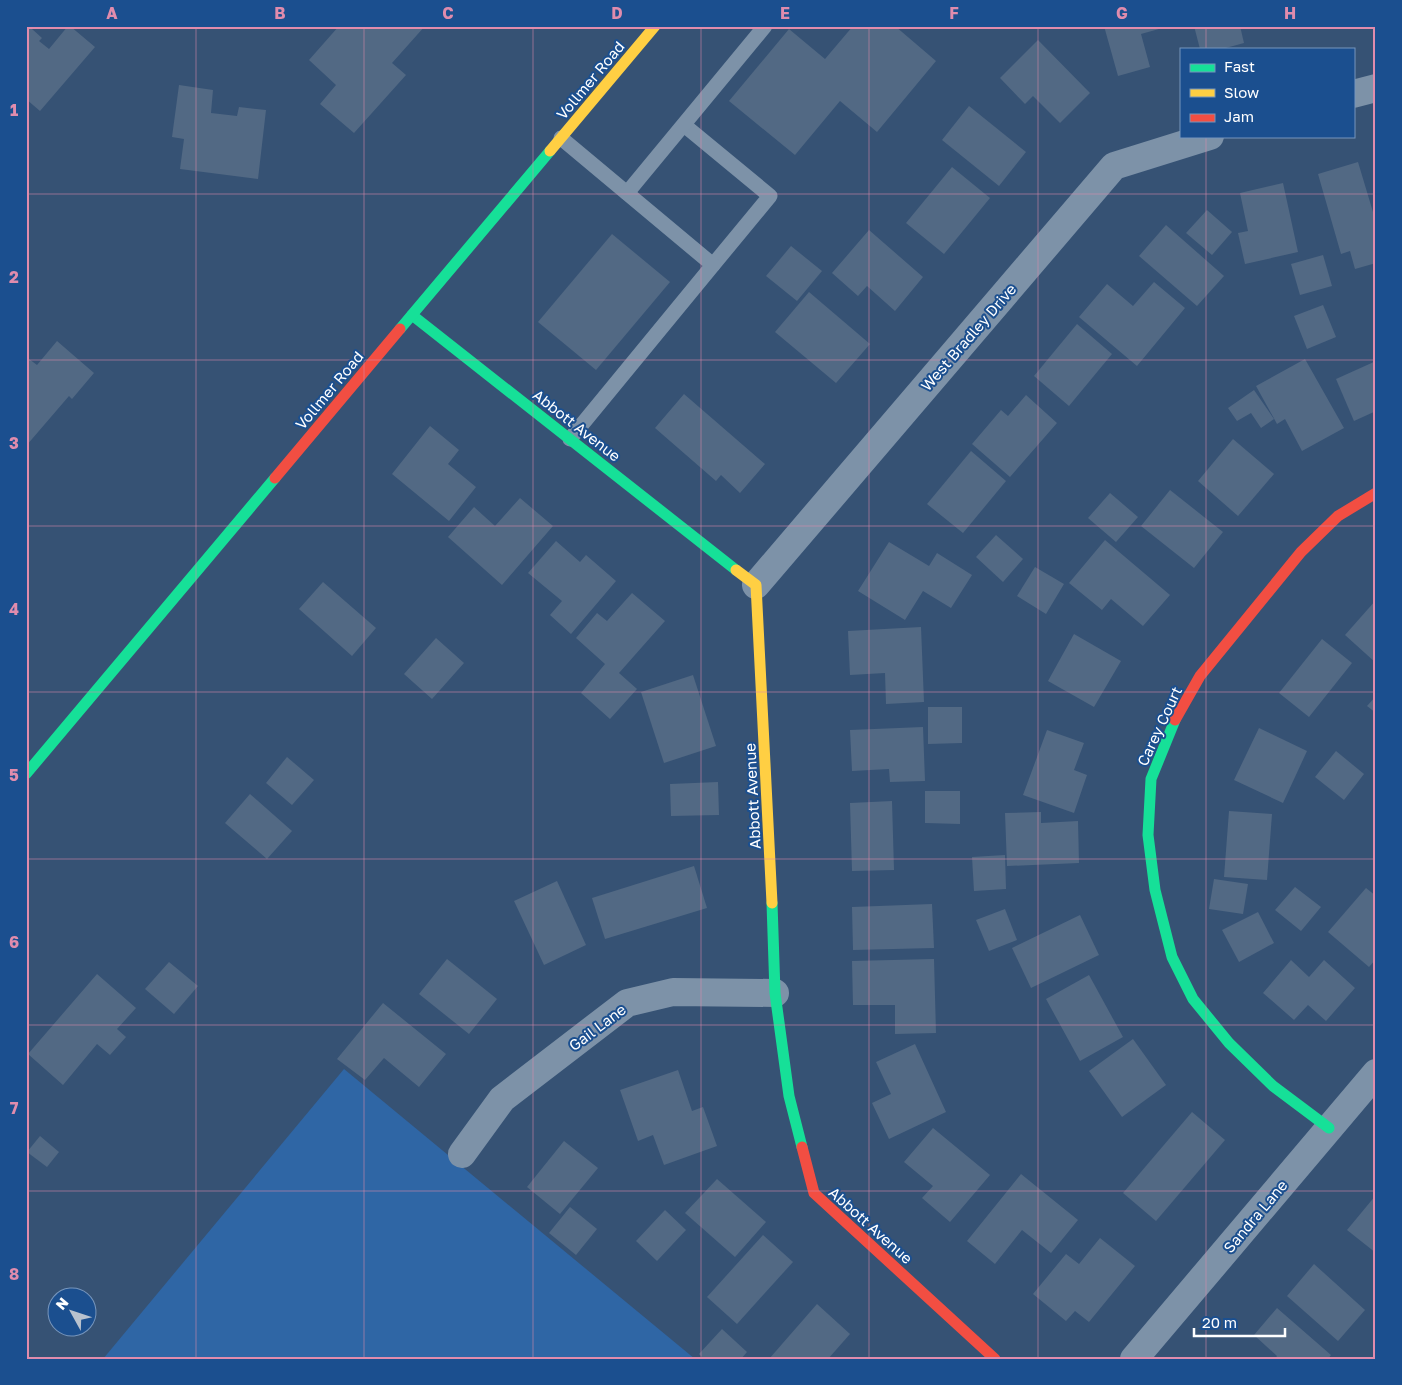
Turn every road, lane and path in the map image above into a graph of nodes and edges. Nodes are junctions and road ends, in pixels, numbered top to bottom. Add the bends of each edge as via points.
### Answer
1 (655, 26) edge
2 (766, 26) edge
3 (1376, 88) edge
4 (1354, 94) edge
5 (684, 125) junction
6 (561, 138) junction
7 (1204, 138) edge
8 (628, 193) junction
9 (713, 265) junction
10 (412, 315) junction
11 (570, 439) junction
12 (1376, 493) edge
13 (756, 585) junction
14 (26, 774) edge
15 (775, 993) junction
16 (1376, 1073) edge
17 (1329, 1128) junction
18 (462, 1154) dead end
19 (995, 1359) edge
20 (1134, 1359) edge

1 - 6 street, Vollmer Road
2 - 5 lane
3 - 4 street
5 - 8 lane
5 - 9 lane via 770,196
6 - 8 lane
6 - 10 street, Vollmer Road
7 - 13 street, West Bradley Drive via 1114,166
8 - 9 lane
9 - 11 lane
10 - 11 street, Abbott Avenue
10 - 14 street, Vollmer Road
11 - 13 street, Abbott Avenue
12 - 17 street, Carey Court via 1338,516 1301,552 1200,676 1174,722 1151,779 1148,835 1155,890 1172,957 1193,999 1229,1042 1273,1086
13 - 15 street, Abbott Avenue
15 - 18 street, Gail Lane via 673,992 627,1002 502,1099
15 - 19 street, Abbott Avenue via 789,1096 814,1193
16 - 17 street, Sandra Lane
17 - 20 street, Sandra Lane

